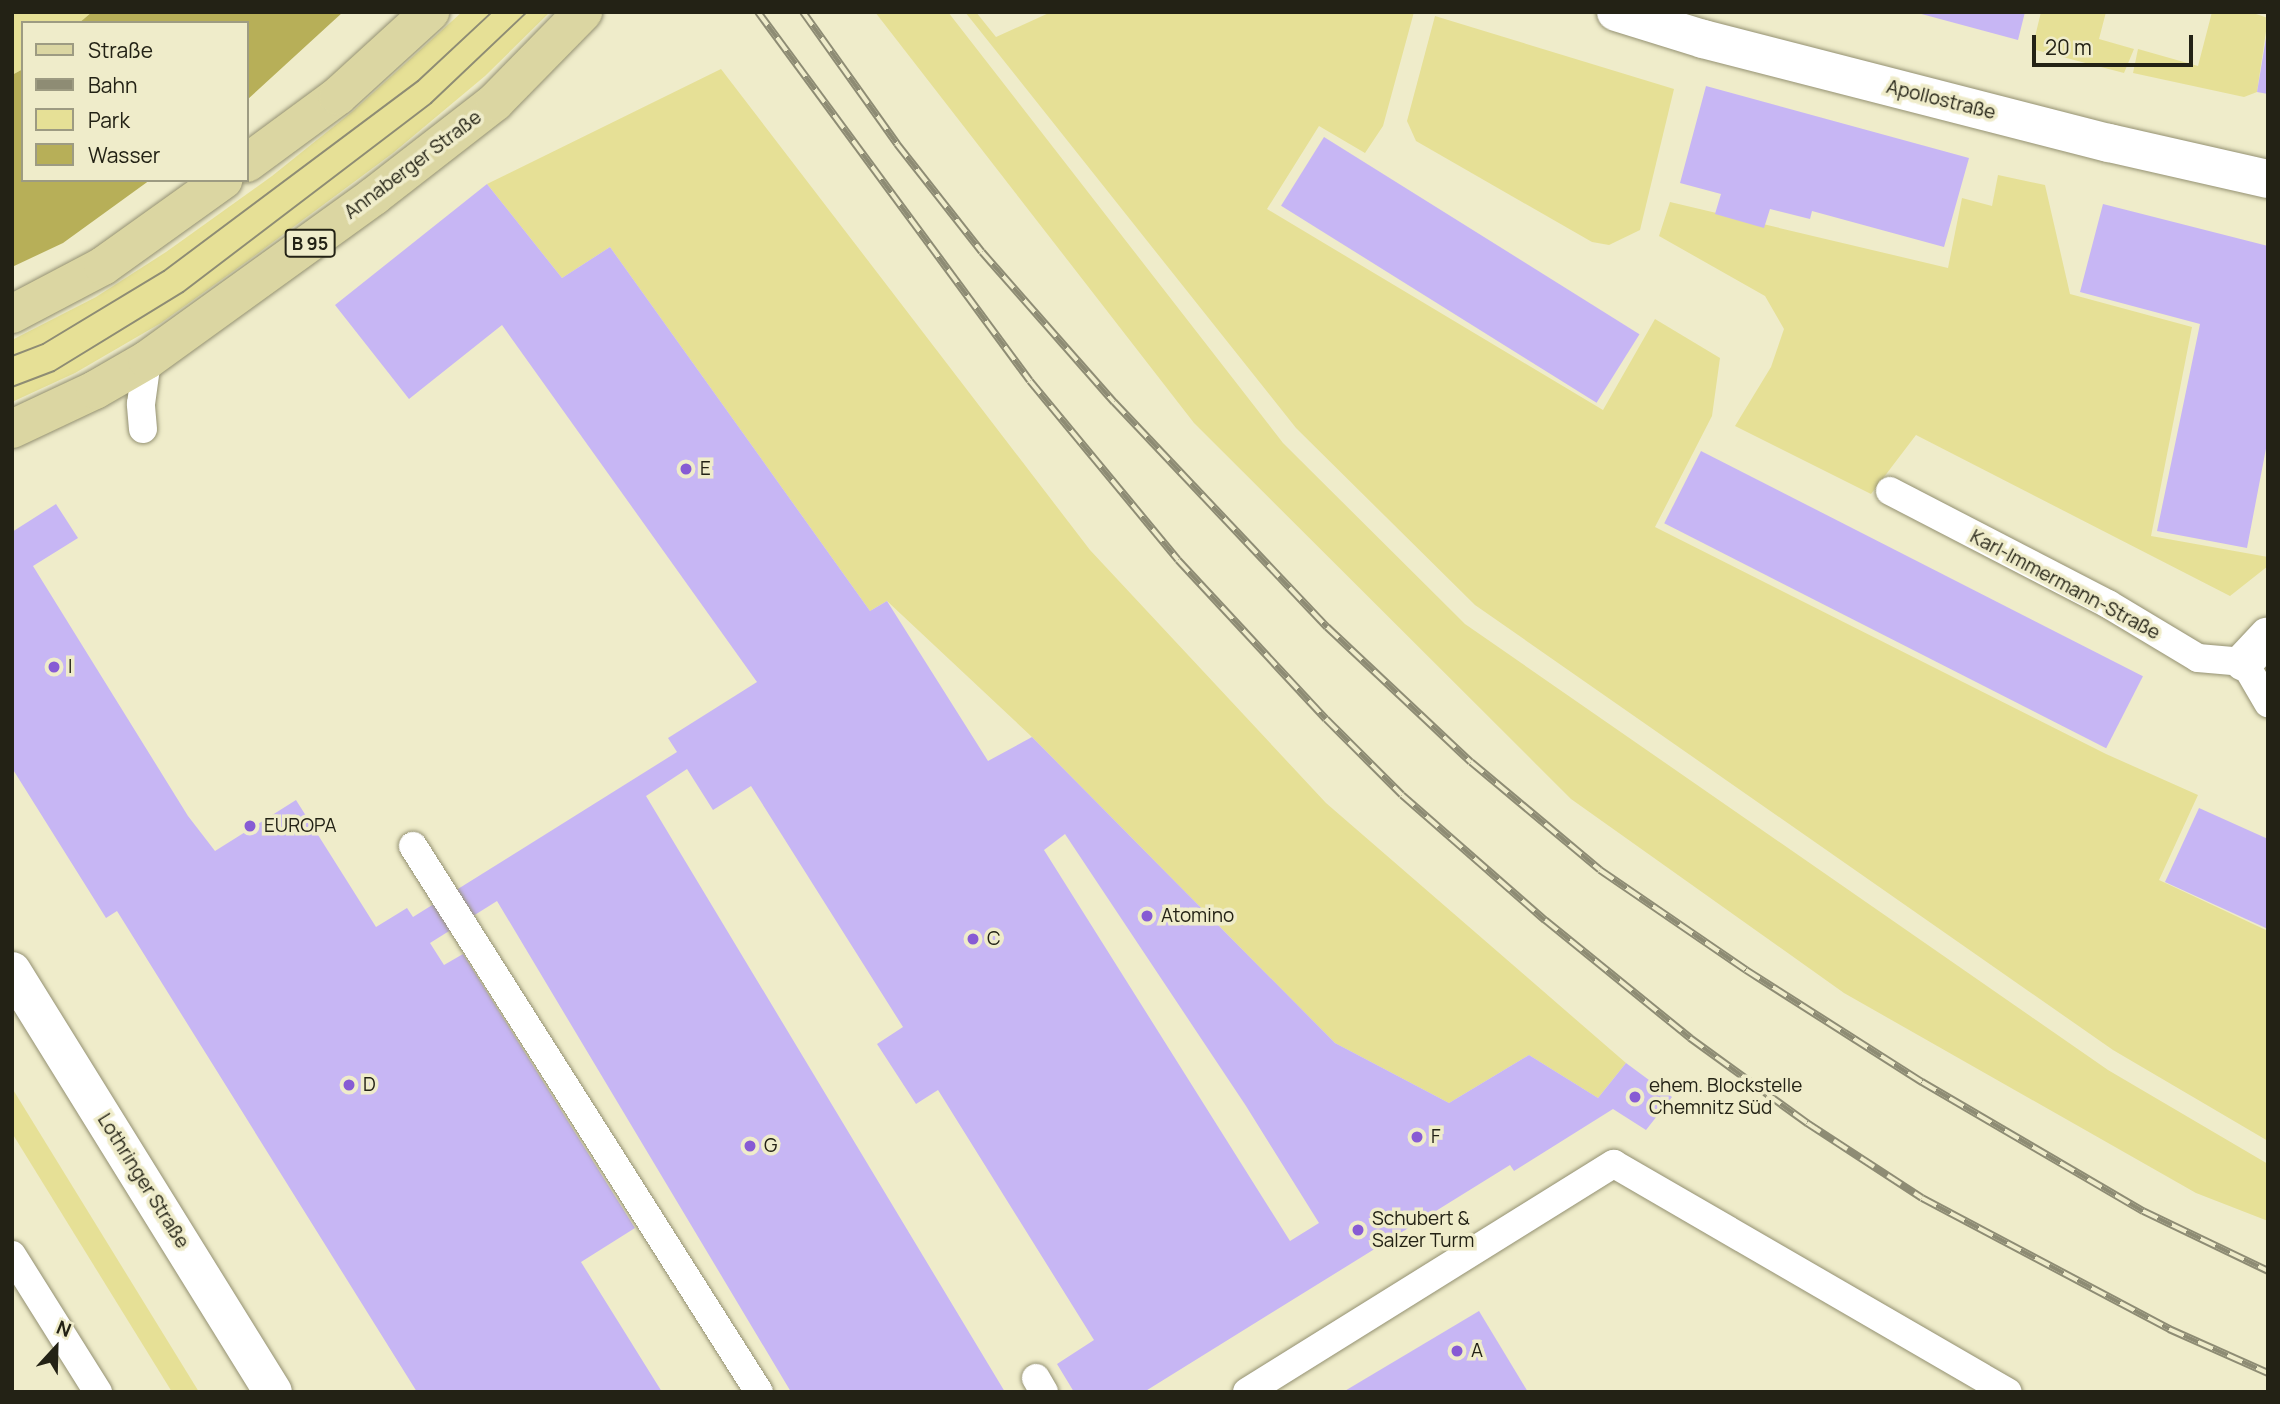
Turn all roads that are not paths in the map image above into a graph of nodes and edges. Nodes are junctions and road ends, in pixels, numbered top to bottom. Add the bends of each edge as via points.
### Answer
1 (429, 12) edge
2 (583, 12) edge
3 (1616, 12) edge
4 (248, 162) edge
5 (2268, 179) edge
6 (220, 182) edge
7 (12, 314) edge
8 (148, 360) junction
9 (12, 429) edge
10 (144, 429) dead end
11 (1890, 491) dead end
12 (2256, 649) edge
13 (2268, 703) edge
14 (413, 846) dead end
15 (12, 971) edge
16 (12, 1255) edge
17 (98, 1392) edge
18 (273, 1392) edge
19 (759, 1392) edge
20 (1247, 1392) edge
21 (2008, 1392) edge

1 - 4 main road via 338,96
2 - 8 main road, Annaberger Straße / B 95 via 495,102
3 - 5 street, Apollostraße via 1703,39 2109,143
6 - 7 main road via 103,266
8 - 9 main road, Annaberger Straße / B 95
8 - 10 lane via 141,404
11 - 12 lane, Karl-Immermann-Straße via 2108,604 2198,658
12 - 13 lane, Karl-Immermann-Straße
14 - 19 lane
15 - 18 street, Lothringer Straße
16 - 17 lane
20 - 21 lane via 1614,1164

